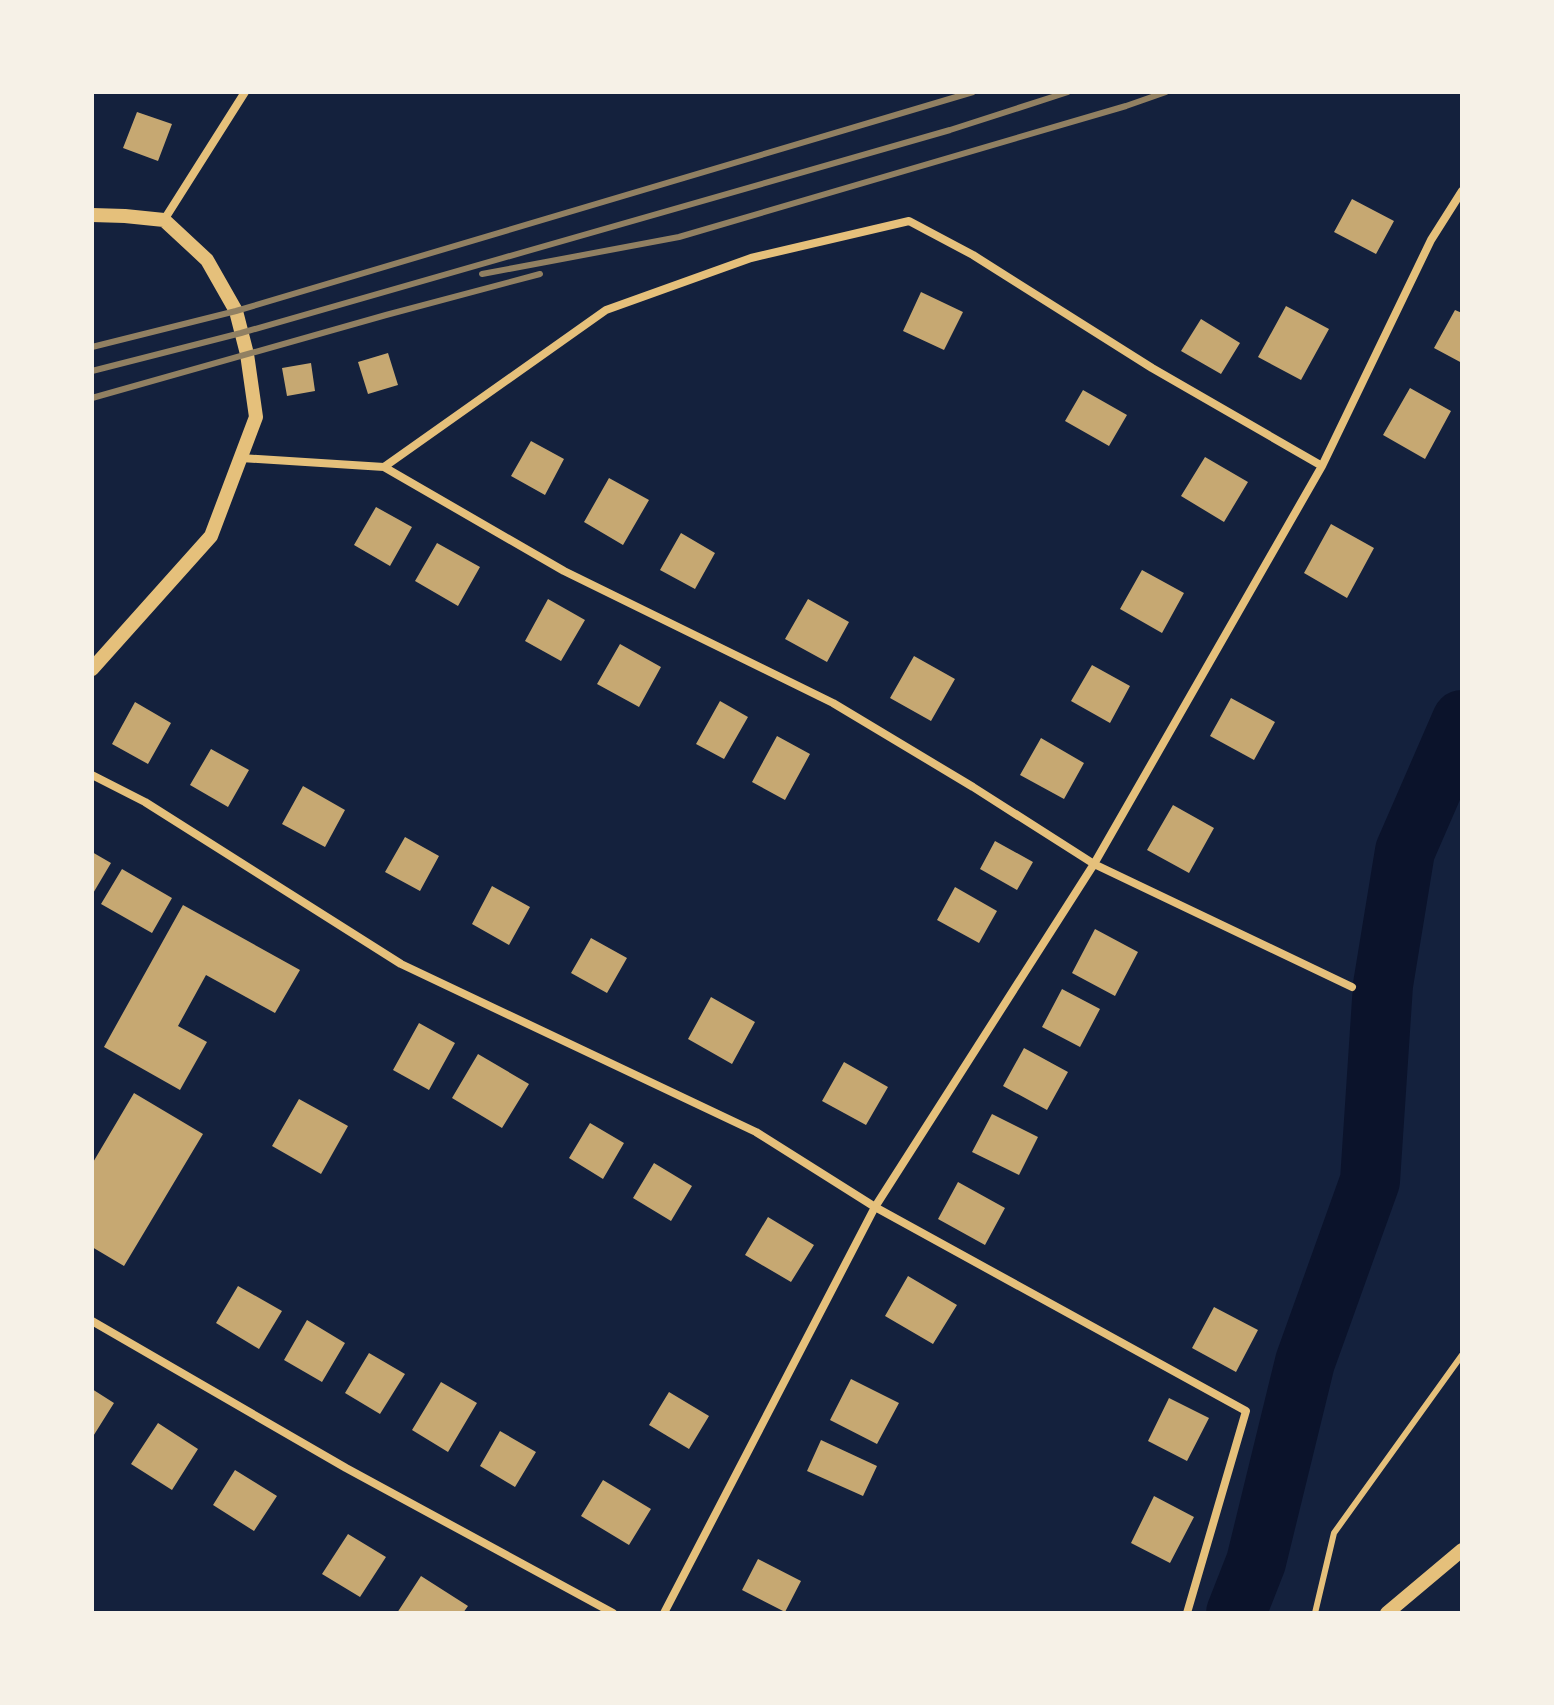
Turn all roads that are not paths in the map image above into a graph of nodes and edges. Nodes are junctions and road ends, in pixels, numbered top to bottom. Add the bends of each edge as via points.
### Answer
1 (245, 92) edge
2 (1462, 191) edge
3 (92, 215) edge
4 (164, 220) junction
5 (240, 458) junction
6 (1322, 466) junction
7 (384, 467) junction
8 (92, 669) edge
9 (92, 775) edge
10 (1094, 864) junction
11 (1352, 987) dead end
12 (875, 1207) junction
13 (92, 1321) edge
14 (1462, 1355) edge
15 (1462, 1550) edge
16 (613, 1613) edge
17 (664, 1613) edge
18 (1187, 1613) edge
19 (1315, 1613) edge
20 (1387, 1613) edge

1 - 4 street
2 - 6 street via 1431,240
3 - 4 street
4 - 5 street via 207,260 236,311 256,417
5 - 7 street
5 - 8 street via 211,536
6 - 7 street via 909,221 751,258 606,310
6 - 10 street
7 - 10 street via 564,571 833,703
9 - 12 street via 145,802 401,964 756,1132
10 - 11 street
10 - 12 street
12 - 17 street
12 - 18 street via 1246,1411
13 - 16 street via 346,1468
14 - 19 lane via 1334,1533
15 - 20 street

